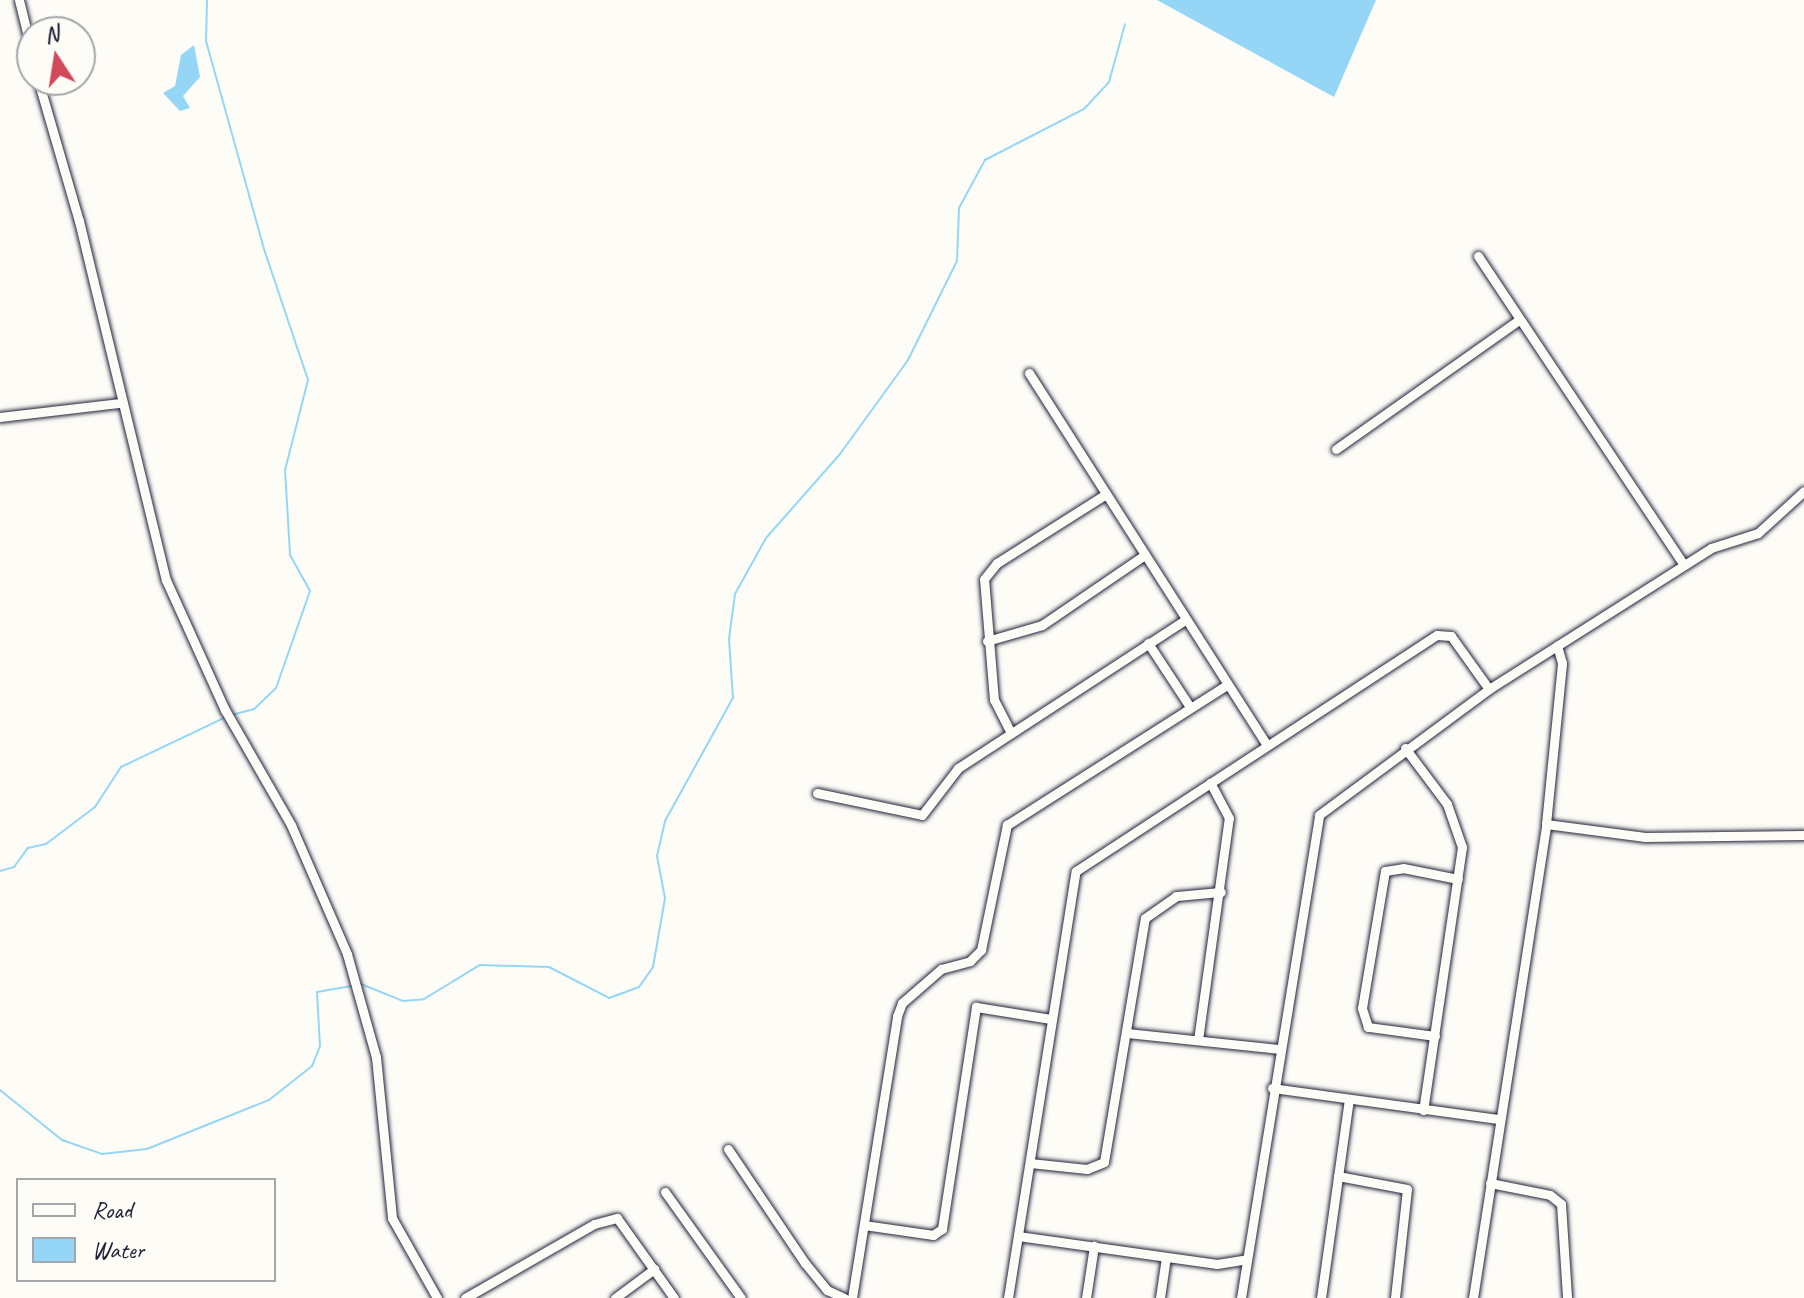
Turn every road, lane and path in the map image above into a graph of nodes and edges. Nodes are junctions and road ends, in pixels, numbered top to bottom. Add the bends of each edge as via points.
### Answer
1 (43, 96) edge
2 (1478, 256) dead end
3 (1519, 320) junction
4 (1029, 373) dead end
5 (120, 403) junction
6 (0, 417) edge
7 (1336, 449) dead end
8 (1804, 491) edge
9 (1106, 494) junction
10 (1143, 556) junction
11 (1684, 565) junction
12 (1185, 620) junction
13 (987, 641) junction
14 (1148, 643) junction
15 (1557, 646) junction
16 (1227, 685) junction
17 (1489, 689) junction
18 (1190, 707) junction
19 (1011, 733) junction
20 (1266, 743) junction
21 (1405, 748) junction
22 (1210, 783) junction
23 (817, 793) dead end
24 (1546, 824) junction
25 (1804, 835) edge
26 (1458, 879) junction
27 (1221, 892) junction
28 (1051, 1019) junction
29 (1127, 1033) junction
30 (1435, 1036) junction
31 (1198, 1040) junction
32 (1278, 1049) junction
33 (1272, 1088) junction
34 (1349, 1099) junction
35 (1423, 1110) junction
36 (1499, 1119) junction
37 (728, 1149) dead end
38 (1030, 1163) junction
39 (1338, 1176) junction
40 (1490, 1183) junction
41 (665, 1192) dead end
42 (864, 1225) junction
43 (1018, 1236) junction
44 (1094, 1246) junction
45 (1166, 1257) junction
46 (1247, 1259) junction
47 (654, 1269) junction
48 (437, 1298) edge
49 (465, 1298) edge
50 (615, 1298) edge
51 (674, 1298) edge
52 (741, 1298) edge
53 (844, 1298) edge
54 (852, 1298) edge
55 (1008, 1298) edge
56 (1086, 1298) edge
57 (1160, 1298) edge
58 (1241, 1298) edge
59 (1321, 1298) edge
60 (1395, 1298) edge
61 (1473, 1298) edge
62 (1567, 1298) edge

1 - 5 street via 79,221
2 - 3 street
3 - 7 street
3 - 11 street
4 - 9 street
5 - 6 street
5 - 48 street via 166,580 225,710 291,825 347,954 369,1018 392,1218
8 - 11 street via 1758,533 1711,548
9 - 10 street
9 - 13 street via 989,570 984,589
10 - 12 street
10 - 13 street via 1042,625
11 - 15 street
12 - 14 street
12 - 16 street
13 - 19 street via 994,700
14 - 18 street
14 - 19 street
15 - 17 street
15 - 24 street via 1562,663
16 - 18 street
16 - 20 street
17 - 20 street via 1451,636 1440,633
17 - 21 street
18 - 42 street via 1007,825 981,950 970,961 941,969 902,1003 897,1016
19 - 23 street via 958,768 922,815
20 - 22 street
21 - 26 street via 1457,823 1462,847
21 - 32 street via 1324,808 1315,821
22 - 27 street via 1228,813
22 - 28 street via 1076,871
24 - 25 street via 1645,837
24 - 36 street
26 - 30 street
26 - 30 street via 1403,868 1385,871 1362,1008 1368,1027
27 - 29 street via 1176,896 1150,910
27 - 31 street
28 - 38 street
28 - 42 street via 976,1007 942,1229 933,1235
29 - 31 street
29 - 38 street via 1104,1162 1087,1169
30 - 35 street
31 - 32 street
32 - 33 street
33 - 34 street
33 - 46 street
34 - 35 street
34 - 39 street
35 - 36 street
36 - 40 street
37 - 53 street via 805,1263 827,1290
38 - 43 street
39 - 59 street
39 - 60 street via 1407,1189
40 - 61 street
40 - 62 street via 1550,1195 1561,1204
41 - 52 street
42 - 54 street
43 - 44 street
43 - 55 street
44 - 45 street
44 - 56 street
45 - 46 street via 1217,1264
45 - 57 street
46 - 58 street
47 - 49 street via 617,1218 594,1224
47 - 50 street
47 - 51 street

